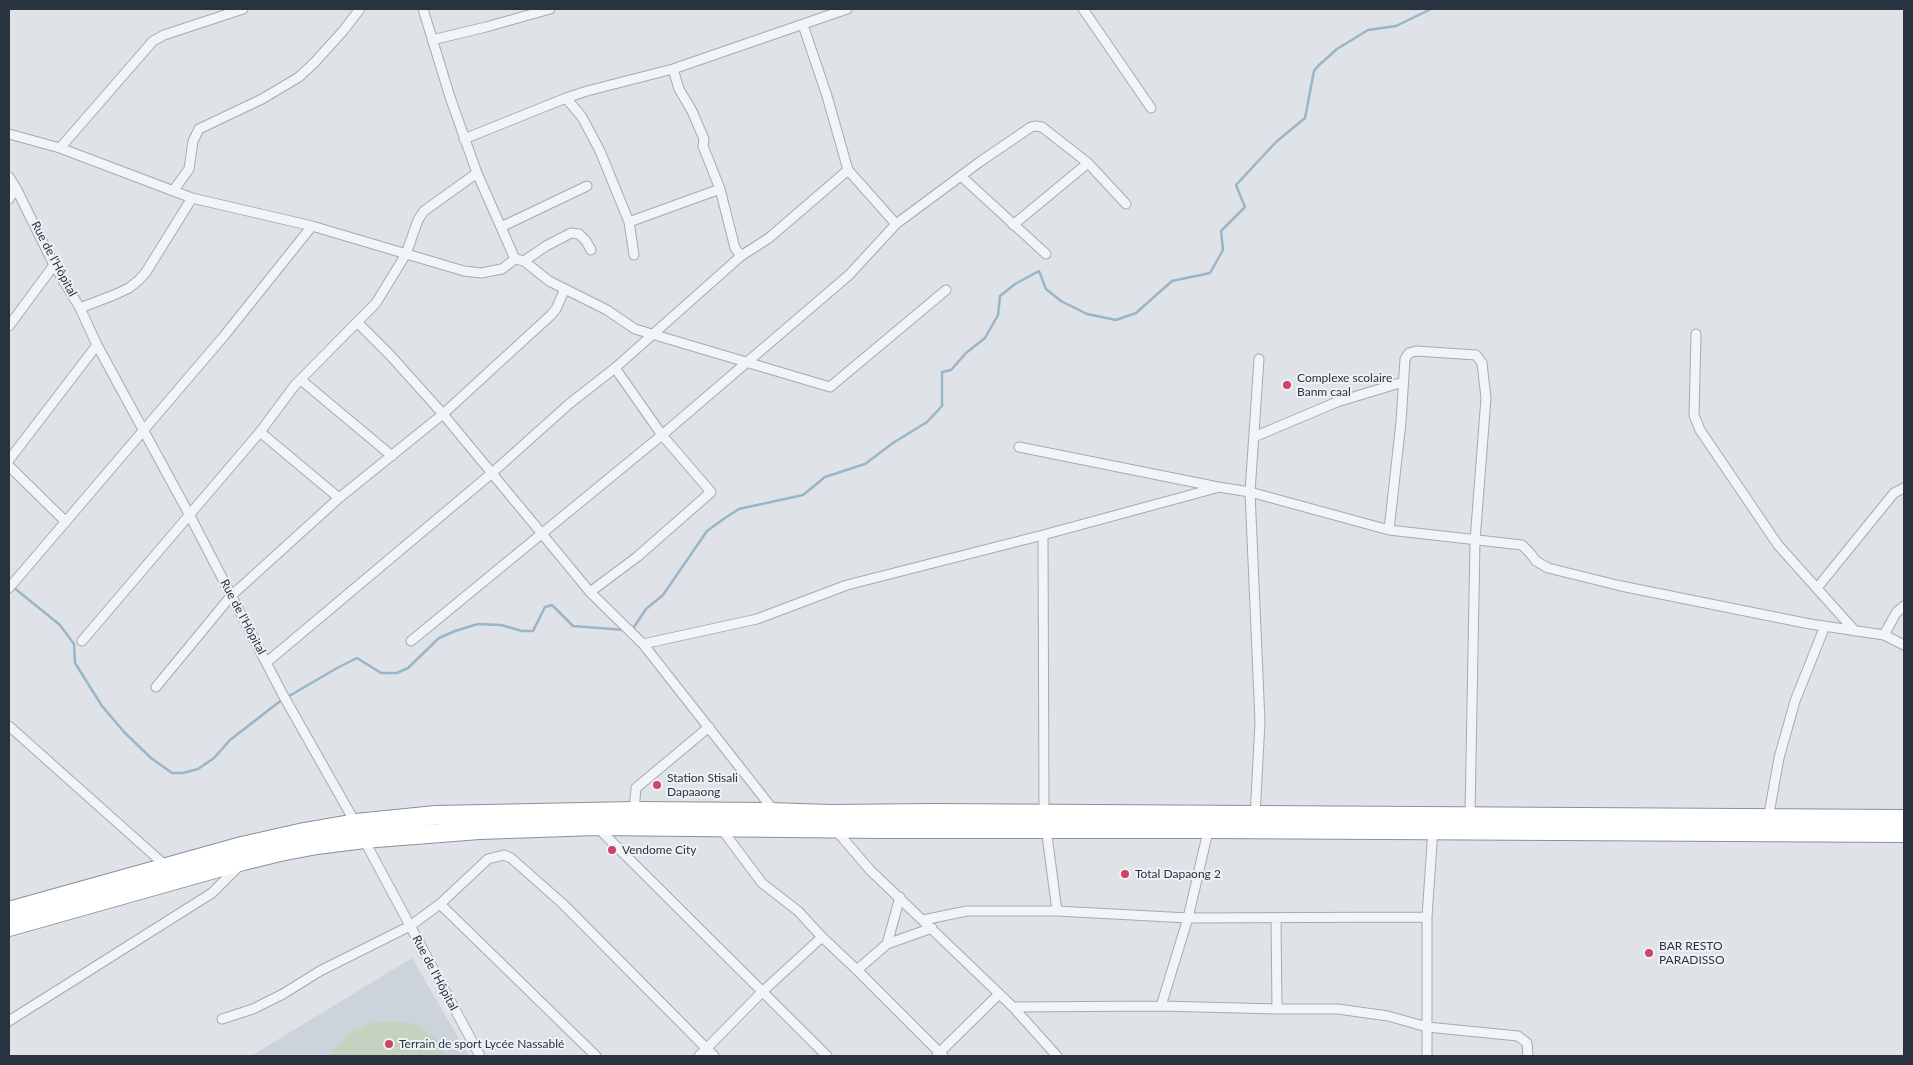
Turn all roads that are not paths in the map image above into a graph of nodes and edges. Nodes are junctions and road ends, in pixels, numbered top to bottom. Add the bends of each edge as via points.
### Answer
1 (243, 9) edge
2 (360, 9) edge
3 (423, 9) edge
4 (550, 9) edge
5 (847, 9) edge
6 (1083, 9) edge
7 (803, 25) junction
8 (432, 40) junction
9 (674, 70) junction
10 (566, 98) junction
11 (1151, 108) dead end
12 (9, 134) edge
13 (464, 139) junction
14 (60, 148) junction
15 (1088, 163) junction
16 (848, 170) junction
17 (477, 174) junction
18 (962, 176) junction
19 (9, 177) edge
20 (587, 186) dead end
21 (16, 188) junction
22 (720, 189) junction
23 (173, 191) junction
24 (192, 198) junction
25 (9, 199) edge
26 (1126, 204) dead end
27 (629, 222) junction
28 (896, 224) junction
29 (1013, 225) junction
30 (312, 226) junction
31 (500, 227) junction
32 (591, 250) dead end
33 (406, 254) junction
34 (1046, 254) dead end
35 (634, 255) dead end
36 (742, 256) junction
37 (520, 260) junction
38 (54, 264) junction
39 (565, 289) junction
40 (946, 290) dead end
41 (80, 308) junction
42 (358, 322) junction
43 (9, 326) edge
44 (1696, 334) dead end
45 (653, 335) junction
46 (97, 345) junction
47 (1258, 359) dead end
48 (745, 362) junction
49 (615, 368) junction
50 (301, 380) junction
51 (1403, 382) junction
52 (443, 414) junction
53 (143, 429) junction
54 (260, 432) junction
55 (662, 435) junction
56 (1254, 437) junction
57 (1019, 447) dead end
58 (392, 456) junction
59 (9, 460) edge
60 (9, 466) edge
61 (492, 473) junction
62 (1218, 487) junction
63 (1904, 488) edge
64 (1250, 492) junction
65 (339, 498) junction
66 (189, 514) junction
67 (66, 522) junction
68 (1389, 530) junction
69 (542, 533) junction
70 (1042, 535) junction
71 (1475, 541) junction
72 (9, 588) edge
73 (1816, 588) junction
74 (590, 592) junction
75 (232, 596) junction
76 (1904, 606) edge
77 (1825, 626) junction
78 (1854, 631) junction
79 (1884, 635) junction
80 (82, 641) dead end
81 (411, 642) dead end
82 (643, 644) junction
83 (1904, 645) edge
84 (267, 662) junction
85 (156, 686) dead end
86 (9, 726) edge
87 (708, 727) junction
88 (634, 811) junction
89 (775, 812) junction
90 (1470, 815) junction
91 (1256, 816) junction
92 (1768, 819) junction
93 (1904, 819) edge
94 (832, 821) junction
95 (1045, 821) junction
96 (1209, 822) junction
97 (1433, 823) junction
98 (596, 826) junction
99 (720, 827) junction
100 (360, 831) junction
101 (1904, 833) edge
102 (243, 861) junction
103 (166, 866) junction
104 (900, 897) junction
105 (440, 904) junction
106 (9, 911) edge
107 (1057, 911) junction
108 (1188, 918) junction
109 (1276, 918) junction
110 (1427, 918) junction
111 (923, 920) junction
112 (410, 926) junction
113 (9, 927) edge
114 (932, 928) junction
115 (822, 937) junction
116 (886, 944) junction
117 (857, 970) junction
118 (762, 992) junction
119 (998, 994) junction
120 (1161, 1006) junction
121 (1014, 1007) junction
122 (1277, 1009) junction
123 (222, 1019) dead end
124 (9, 1020) edge
125 (1427, 1027) junction
126 (707, 1048) junction
127 (939, 1055) edge
128 (480, 1056) edge
129 (596, 1056) edge
130 (699, 1056) edge
131 (714, 1056) edge
132 (827, 1056) edge
133 (1057, 1056) edge
134 (1427, 1056) edge
135 (1528, 1056) edge

1 - 14 street via 153,41
2 - 23 street via 298,77 199,130 193,141 189,168
3 - 8 street
4 - 8 street
5 - 7 street
6 - 11 street
7 - 9 street
7 - 16 street
8 - 13 street
9 - 10 street
9 - 22 street via 679,89 704,139 703,146
10 - 13 street
10 - 27 street via 582,118 600,151
12 - 14 street
13 - 17 street
14 - 23 street
15 - 18 street via 1042,127 1035,126
15 - 26 street
15 - 29 street
16 - 28 street
16 - 36 street via 769,238
17 - 31 street
17 - 33 street via 424,211
18 - 28 street
18 - 29 street
19 - 21 street, Rue de l'Hôpital
20 - 31 street
21 - 25 street
21 - 38 street, Rue de l'Hôpital
22 - 27 street
22 - 36 street via 735,248
23 - 24 street
24 - 30 street
24 - 41 street via 139,280 129,288
27 - 35 street
28 - 48 street via 849,275
29 - 34 street
30 - 33 street
30 - 53 street via 224,336
31 - 37 street
32 - 37 street via 579,234 571,233
33 - 37 street via 480,273 502,269
33 - 42 street via 376,303
36 - 45 street
37 - 39 street
38 - 41 street, Rue de l'Hôpital
38 - 43 street
39 - 45 street via 607,310 629,326
39 - 52 street via 551,315
40 - 48 street via 830,387
41 - 46 street, Rue de l'Hôpital
42 - 50 street
42 - 52 street
44 - 73 street via 1694,415 1700,430 1778,545
45 - 48 street
45 - 49 street
46 - 53 street, Rue de l'Hôpital
46 - 59 street
47 - 56 street
48 - 55 street
49 - 55 street
49 - 61 street
50 - 54 street
50 - 58 street
51 - 56 street via 1337,402
51 - 68 street
51 - 71 street via 1405,359 1409,353 1476,355 1480,358 1486,398
52 - 58 street
52 - 61 street
53 - 66 street, Rue de l'Hôpital
53 - 67 street
54 - 65 street
54 - 66 street
55 - 69 street
55 - 74 street via 711,492 645,551
56 - 64 street
57 - 62 street
58 - 65 street
60 - 67 street
61 - 69 street
61 - 84 street
62 - 64 street
62 - 70 street
63 - 73 street via 1894,493
64 - 68 street
64 - 91 street via 1260,722
65 - 75 street
66 - 75 street, Rue de l'Hôpital
66 - 80 street
67 - 72 street
68 - 71 street
69 - 74 street
69 - 81 street
70 - 82 street via 847,585 757,619
70 - 95 street
71 - 77 street via 1522,545 1536,562 1548,568 1621,586
71 - 90 street
73 - 78 street
74 - 82 street
75 - 84 street, Rue de l'Hôpital
75 - 85 street
76 - 79 street via 1896,613
77 - 78 street
77 - 92 street via 1795,701 1779,758
78 - 79 street
79 - 83 street
82 - 87 street
84 - 100 street, Rue de l'Hôpital
86 - 103 street
87 - 88 street via 636,788
87 - 89 street
88 - 89 highway
88 - 100 highway via 476,813 401,818
89 - 94 highway
90 - 92 highway
90 - 97 highway
91 - 96 highway
91 - 97 highway
92 - 93 highway
94 - 95 highway
94 - 99 highway
94 - 104 street via 870,870
95 - 96 highway
95 - 107 street
96 - 97 highway
96 - 108 street
97 - 101 highway
97 - 110 street
98 - 99 highway
98 - 100 highway
98 - 118 street
99 - 115 street via 755,876 798,911
100 - 102 highway via 317,845
100 - 103 highway via 260,842
100 - 112 street, Rue de l'Hôpital
102 - 113 highway
102 - 124 street via 212,893
103 - 106 highway
104 - 111 street
104 - 116 street
105 - 112 street
105 - 126 street via 488,860 504,855 511,858 563,904
105 - 129 street
107 - 108 street
107 - 111 street via 967,911
108 - 109 street
108 - 120 street
109 - 110 street
109 - 122 street
110 - 125 street
111 - 114 street
112 - 123 street via 265,1003
112 - 128 street, Rue de l'Hôpital
114 - 116 street
114 - 119 street
115 - 117 street
115 - 118 street
116 - 117 street
117 - 127 street
118 - 126 street
118 - 132 street
119 - 121 street
119 - 127 street
120 - 121 street
120 - 122 street
121 - 133 street
122 - 125 street via 1338,1009 1388,1016
125 - 134 street
125 - 135 street via 1518,1036 1527,1043
126 - 130 street
126 - 131 street

